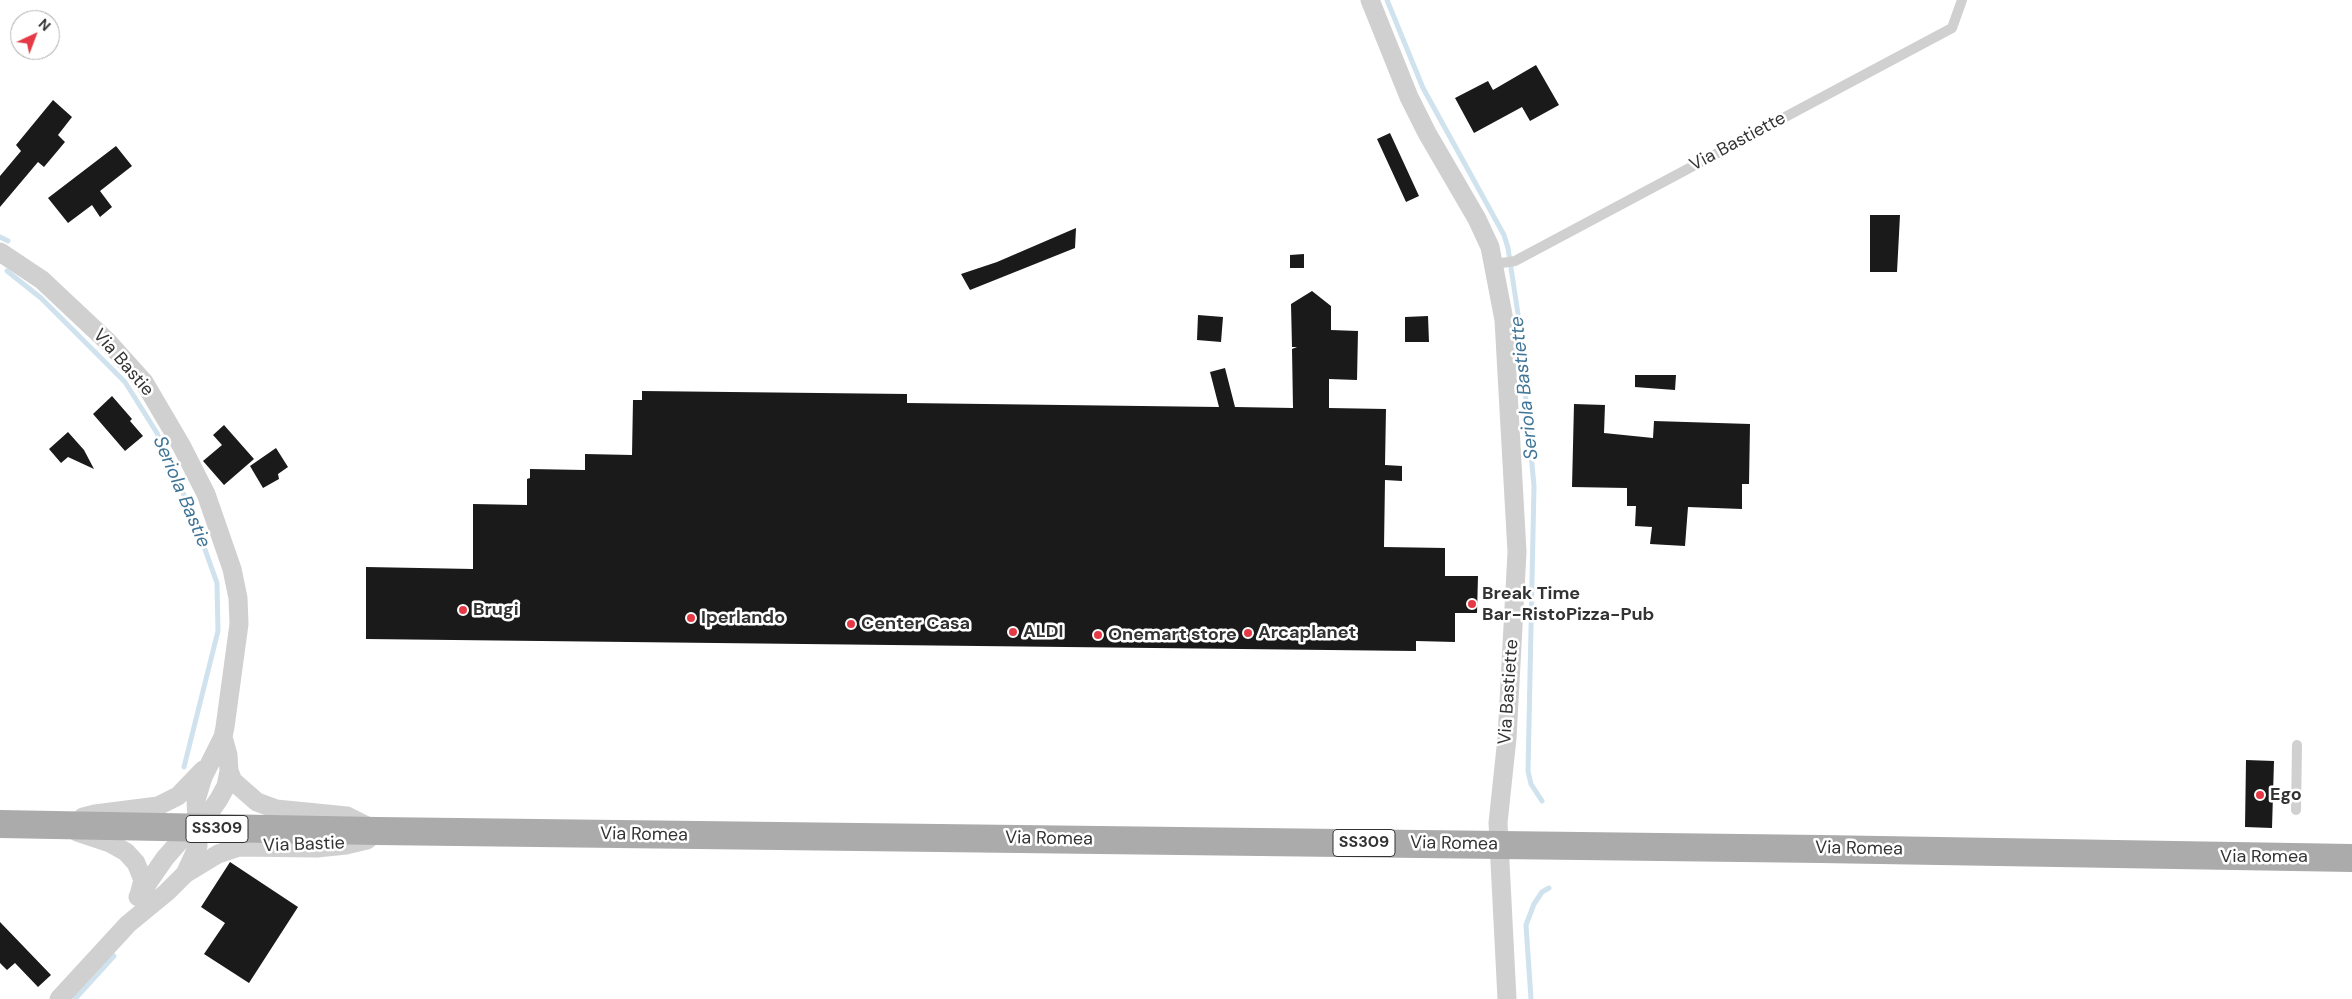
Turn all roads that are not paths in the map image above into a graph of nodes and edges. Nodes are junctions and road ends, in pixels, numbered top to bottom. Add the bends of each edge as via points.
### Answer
1 (1370, 0) edge
2 (1962, 0) edge
3 (0, 252) edge
4 (1498, 264) junction
5 (222, 737) junction
6 (2297, 745) dead end
7 (210, 761) junction
8 (228, 771) junction
9 (2296, 810) dead end
10 (0, 824) edge
11 (58, 825) junction
12 (198, 829) junction
13 (377, 831) junction
14 (1500, 844) junction
15 (2352, 858) edge
16 (185, 874) junction
17 (138, 897) junction
18 (128, 924) junction
19 (59, 999) edge
20 (1507, 999) edge

1 - 4 street, Via Bastiette via 1409,97 1477,219
2 - 4 lane, Via Bastiette via 1952,28 1515,261
3 - 5 street, Via Bastie via 42,280 109,343 144,382 206,494 232,569 238,598 238,640
4 - 14 street, Via Bastiette via 1517,552 1507,738 1498,803
5 - 7 street, Via Bastie
5 - 8 street, Via Bastie via 228,755
6 - 9 lane
7 - 11 street, Via Bastie via 178,796 158,806 95,814
7 - 12 street, Via Bastie via 196,800
8 - 12 street, Via Bastie via 226,786
8 - 13 street, Via Bastie via 233,781 257,802 276,809 347,816
10 - 11 main road, SS309
11 - 12 main road, SS309
11 - 17 street, Via Bastie via 126,852 136,862 143,880
12 - 13 main road, SS309
12 - 16 street, Via Bastie via 198,846
12 - 17 street, Via Bastie via 180,841
13 - 14 main road, Via Romea / SS309
13 - 16 street, Via Bastie via 368,840 346,845 239,847 218,854
14 - 15 main road, Via Romea / SS309
14 - 20 street, Via Bastiette
16 - 18 street, Via Bastie
17 - 18 street, Via Bastie
18 - 19 street, Via Bastie

